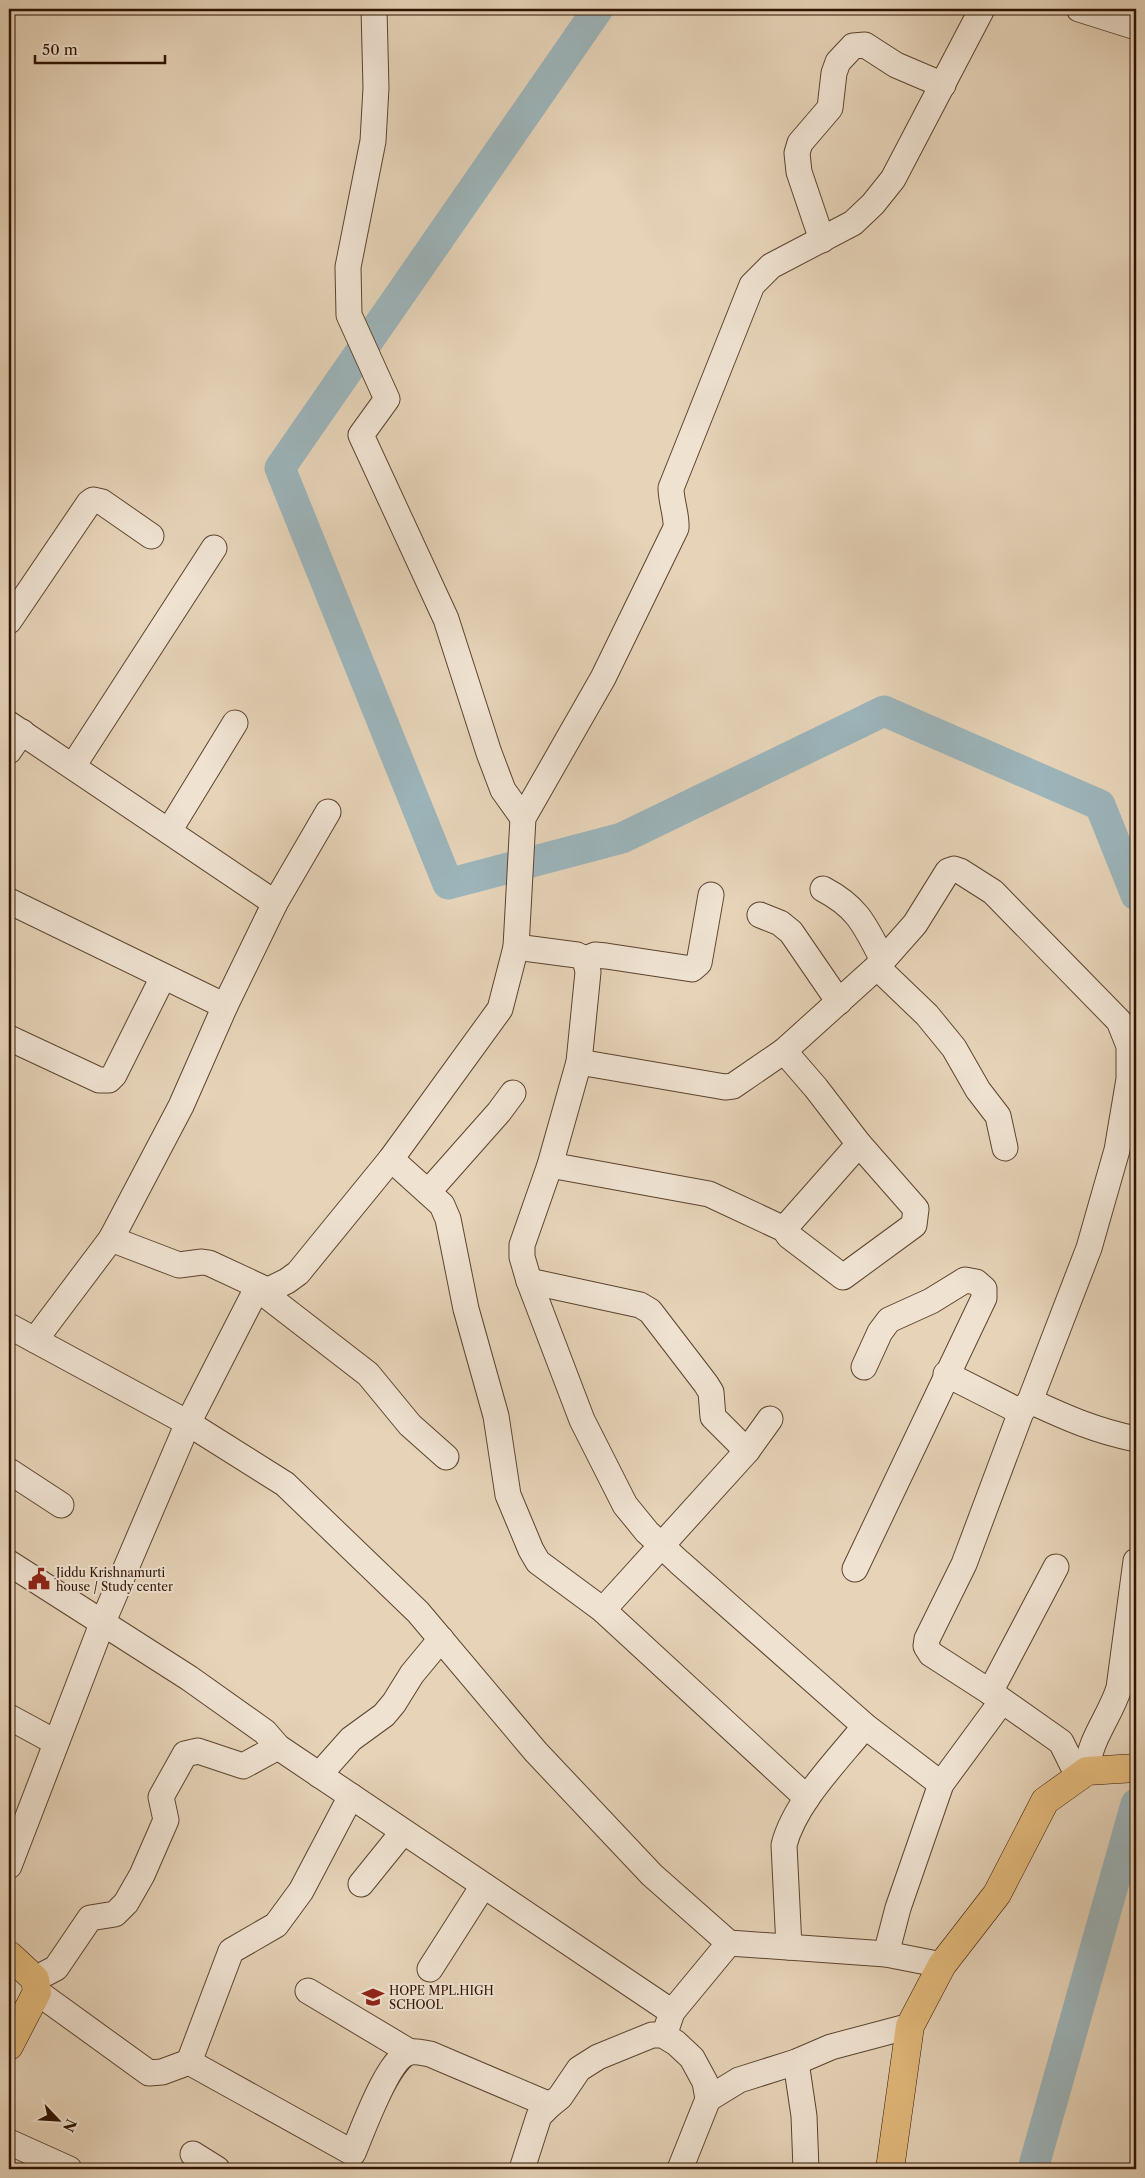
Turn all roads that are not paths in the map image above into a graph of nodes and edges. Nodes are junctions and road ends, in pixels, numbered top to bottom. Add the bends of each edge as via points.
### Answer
1 (374, 9) edge
2 (982, 9) edge
3 (1079, 9) edge
4 (1136, 27) edge
5 (943, 85) junction
6 (822, 240) junction
7 (151, 536) dead end
8 (214, 548) dead end
9 (9, 621) edge
10 (235, 723) dead end
11 (13, 736) edge
12 (73, 766) junction
13 (328, 812) dead end
14 (523, 818) junction
15 (169, 831) junction
16 (823, 889) dead end
17 (711, 895) dead end
18 (9, 900) edge
19 (275, 903) junction
20 (760, 914) dead end
21 (516, 938) junction
22 (585, 959) junction
23 (880, 964) junction
24 (163, 977) junction
25 (839, 1002) junction
26 (225, 1006) junction
27 (9, 1038) edge
28 (784, 1052) junction
29 (580, 1062) junction
30 (513, 1093) dead end
31 (860, 1144) junction
32 (1005, 1148) dead end
33 (391, 1159) junction
34 (550, 1165) junction
35 (429, 1191) junction
36 (784, 1229) junction
37 (111, 1239) junction
38 (529, 1281) junction
39 (264, 1291) junction
40 (9, 1326) edge
41 (35, 1340) junction
42 (864, 1367) dead end
43 (946, 1374) junction
44 (1025, 1407) junction
45 (770, 1419) dead end
46 (188, 1423) junction
47 (1136, 1439) edge
48 (747, 1451) junction
49 (446, 1457) dead end
50 (9, 1471) edge
51 (61, 1505) dead end
52 (663, 1546) junction
53 (1136, 1561) edge
54 (9, 1563) edge
55 (1056, 1566) dead end
56 (855, 1569) dead end
57 (603, 1610) junction
58 (102, 1624) junction
59 (441, 1639) junction
60 (996, 1696) junction
61 (9, 1716) edge
62 (865, 1726) junction
63 (55, 1742) junction
64 (278, 1747) junction
65 (1136, 1768) edge
66 (1084, 1772) junction
67 (319, 1775) junction
68 (941, 1784) junction
69 (351, 1796) junction
70 (807, 1798) junction
71 (403, 1832) junction
72 (9, 1866) edge
73 (361, 1884) dead end
74 (483, 1886) junction
75 (729, 1943) junction
76 (789, 1947) junction
77 (886, 1954) junction
78 (9, 1955) edge
79 (942, 1965) junction
80 (430, 1969) dead end
81 (36, 1986) junction
82 (308, 1992) dead end
83 (672, 2012) junction
84 (910, 2026) junction
85 (663, 2035) junction
86 (9, 2046) edge
87 (410, 2052) junction
88 (189, 2062) junction
89 (796, 2062) junction
90 (708, 2099) junction
91 (550, 2105) junction
92 (9, 2142) edge
93 (193, 2154) dead end
94 (350, 2161) edge
95 (69, 2169) edge
96 (217, 2169) edge
97 (522, 2169) edge
98 (680, 2169) edge
99 (806, 2169) edge
100 (890, 2169) edge

1 - 14 street via 376,88 372,142 348,267 349,315 387,399 361,435 446,618 503,790
2 - 5 street
3 - 4 street
5 - 6 street via 893,180 853,223
5 - 6 street via 896,65 865,45 853,46 842,57 834,73 830,108 800,142 797,153 798,172
6 - 14 street via 771,266 752,286 671,488 676,528 602,678
7 - 9 street via 102,502 93,500
8 - 12 street
10 - 15 street
11 - 12 street
12 - 15 street
13 - 19 street
14 - 21 street
15 - 19 street
16 - 23 street via 841,898 863,921
17 - 22 street via 697,967 692,969 606,956
18 - 24 street
19 - 26 street
20 - 25 street via 791,932
21 - 22 street
21 - 33 street via 500,1009
22 - 29 street via 588,972
23 - 25 street
23 - 32 street via 954,1048 978,1090 998,1116
23 - 44 street via 915,924 948,871 954,869 992,892 1066,965 1119,1021 1129,1046 1129,1078 1118,1150 1089,1248
24 - 26 street
24 - 27 street via 109,1080 99,1080
25 - 28 street
26 - 37 street via 181,1106
28 - 29 street via 733,1086
28 - 31 street
29 - 34 street
30 - 35 street
31 - 36 street
31 - 36 street via 916,1209 914,1225 843,1277
33 - 35 street
33 - 39 street via 298,1273
34 - 36 street via 709,1194
34 - 38 street via 522,1246
35 - 57 street via 442,1205 453,1233 466,1309 496,1416 508,1495 538,1562
37 - 39 street via 179,1265 209,1263
37 - 41 street
38 - 48 street via 640,1305 650,1311 711,1392 713,1417
38 - 52 street via 595,1446 625,1505
39 - 46 street via 252,1298
39 - 49 street via 368,1374 410,1425
40 - 41 street
41 - 46 street
42 - 43 street via 889,1320 931,1301 960,1282 970,1280 984,1289 984,1298
43 - 44 street
43 - 56 street
44 - 47 street
44 - 60 street via 964,1564 926,1646 931,1654
45 - 48 street
46 - 58 street
46 - 59 street via 285,1484 418,1612
48 - 52 street
50 - 51 street
52 - 57 street
52 - 62 street
53 - 66 street via 1119,1688 1088,1754
54 - 58 street
55 - 60 street
57 - 70 street
58 - 63 street
58 - 64 street via 189,1678 265,1732
59 - 67 street via 384,1715 351,1739
59 - 75 street via 536,1752 652,1875
60 - 66 street via 1061,1742
60 - 68 street
61 - 63 street
62 - 68 street
62 - 70 street
63 - 72 street
64 - 67 street
64 - 81 street via 243,1766 198,1751 185,1754 161,1796 166,1820 126,1903 114,1914 90,1918 56,1968
65 - 66 main road
66 - 79 main road via 1045,1801 997,1894
67 - 69 street
68 - 77 street via 898,1908
69 - 71 street
69 - 88 street via 301,1891 276,1925 231,1951
70 - 76 street via 784,1845
71 - 73 street
71 - 74 street
74 - 80 street
74 - 83 street
75 - 76 street
75 - 83 street
76 - 77 street
77 - 79 street
78 - 81 main road
79 - 84 main road
81 - 86 main road
81 - 88 street via 149,2073
82 - 87 street
83 - 85 street
84 - 89 street via 831,2047
84 - 100 main road
85 - 90 street via 692,2058 705,2082
85 - 91 street via 652,2035 598,2057 579,2069 560,2097
87 - 91 street via 430,2054
87 - 94 street via 400,2057 390,2070
88 - 94 street
89 - 90 street via 739,2080
89 - 99 street via 804,2116
90 - 98 street
91 - 97 street via 539,2116
92 - 95 street
93 - 96 street

